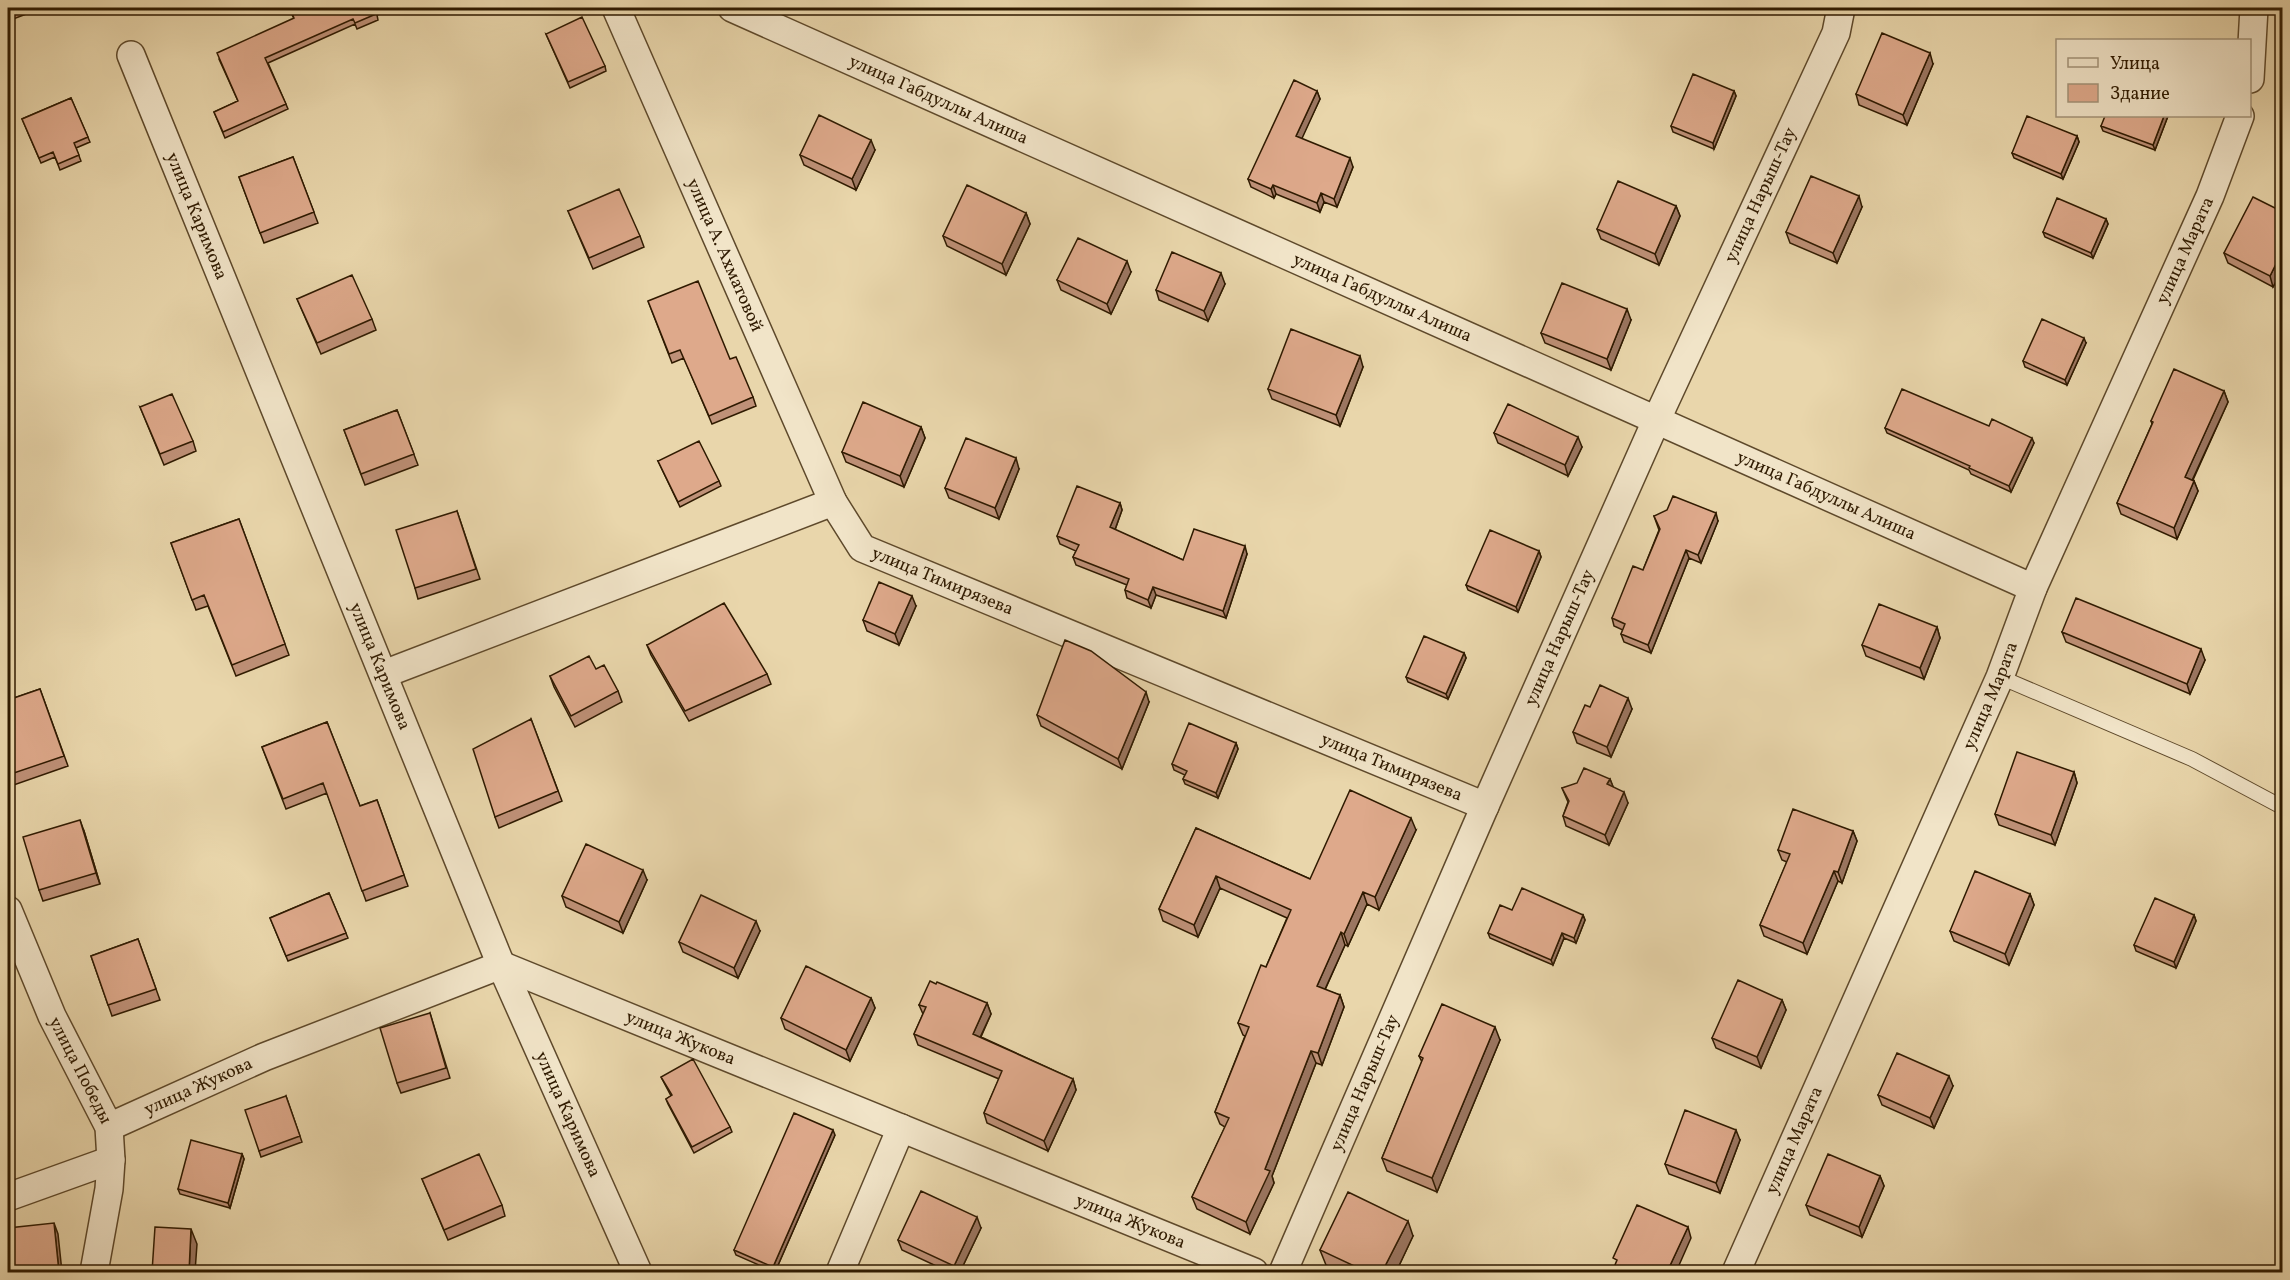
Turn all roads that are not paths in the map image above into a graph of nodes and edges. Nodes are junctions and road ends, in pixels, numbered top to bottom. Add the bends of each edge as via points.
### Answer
1 (616, 8) edge
2 (732, 8) edge
3 (1841, 8) edge
4 (2254, 8) edge
5 (131, 56) dead end
6 (2251, 61) edge
7 (2240, 117) edge
8 (1656, 421) junction
9 (833, 502) junction
10 (2033, 588) junction
11 (384, 674) junction
12 (2000, 677) junction
13 (1485, 806) junction
14 (2283, 807) edge
15 (8, 910) edge
16 (501, 965) junction
17 (109, 1127) junction
18 (901, 1128) junction
19 (111, 1160) junction
20 (8, 1197) edge
21 (94, 1272) edge
22 (638, 1272) edge
23 (840, 1272) edge
24 (1254, 1272) edge
25 (1283, 1272) edge
26 (1736, 1272) edge

1 - 9 street, улица А. Ахматовой
2 - 8 street, улица Габдуллы Алиша
3 - 8 street, улица Нарыш-Тау via 1836,33
4 - 6 street
5 - 11 street, улица Каримова
7 - 10 street, улица Марата via 2206,207
8 - 10 street, улица Габдуллы Алиша
8 - 13 street, улица Нарыш-Тау
9 - 11 street
9 - 13 street, улица Тимирязева via 862,548
10 - 12 street, улица Марата
11 - 16 street, улица Каримова
12 - 14 lane via 2192,759
12 - 26 street, улица Марата
13 - 25 street, улица Нарыш-Тау
15 - 17 street, улица Победы via 52,1016
16 - 17 street, улица Жукова via 264,1057
16 - 18 street, улица Жукова
16 - 22 street, улица Каримова
17 - 19 street, улица Победы
18 - 23 street
18 - 24 street, улица Жукова
19 - 20 street
19 - 21 street, улица Победы

